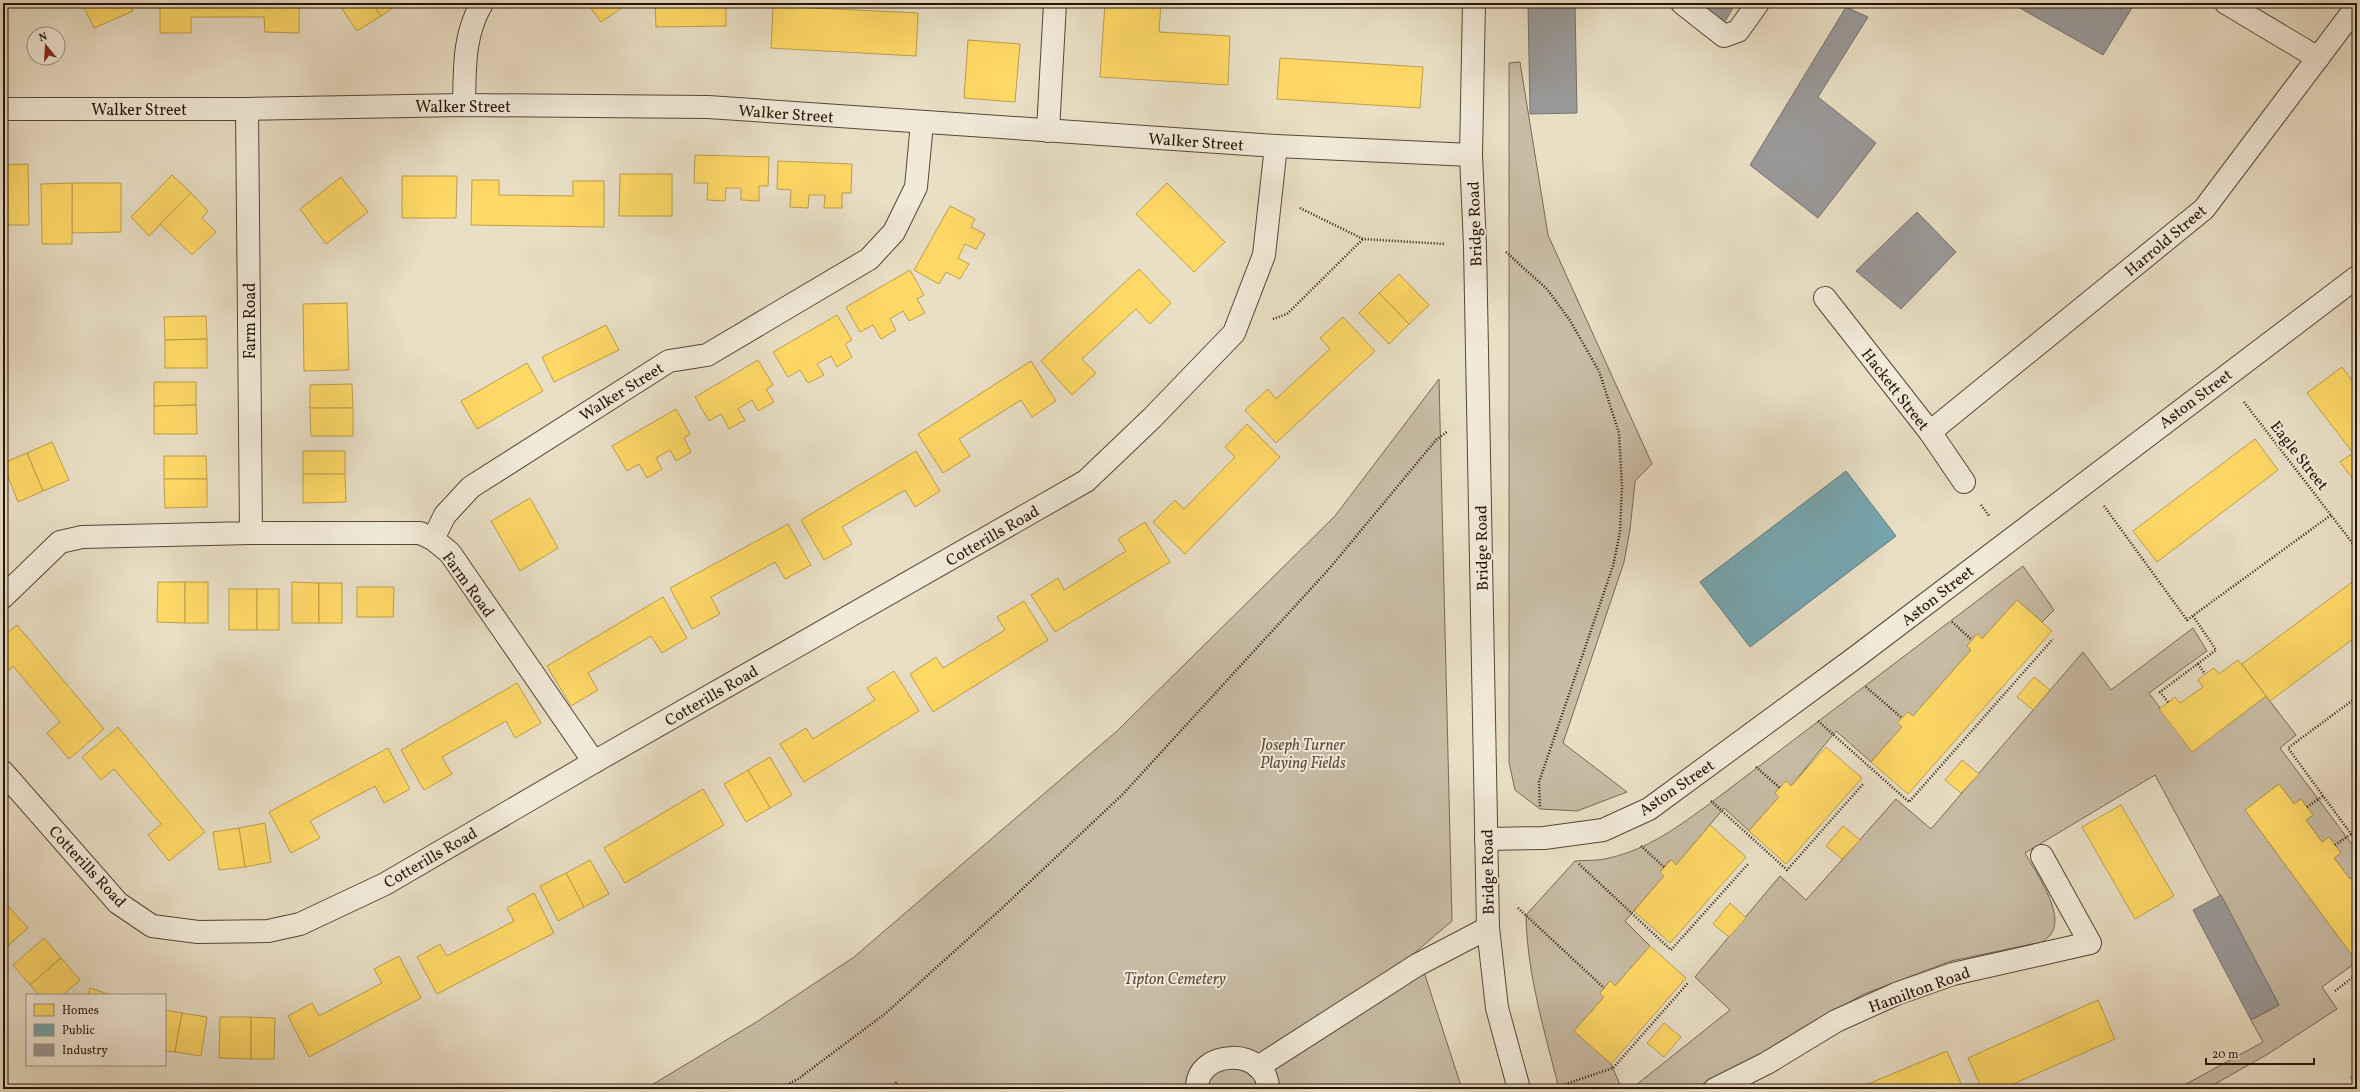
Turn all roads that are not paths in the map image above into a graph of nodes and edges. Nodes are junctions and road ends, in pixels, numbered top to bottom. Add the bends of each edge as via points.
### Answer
1 (482, 3) edge
2 (1055, 3) edge
3 (1474, 3) edge
4 (1682, 3) edge
5 (1758, 3) edge
6 (2226, 3) edge
7 (2357, 6) edge
8 (2318, 58) junction
9 (464, 105) junction
10 (3, 109) edge
11 (247, 110) junction
12 (922, 123) junction
13 (1048, 131) junction
14 (1276, 146) junction
15 (1471, 155) junction
16 (2357, 277) edge
17 (1825, 298) dead end
18 (1930, 432) junction
19 (1964, 482) road end
20 (251, 533) junction
21 (433, 539) junction
22 (3, 597) edge
23 (594, 762) junction
24 (3, 772) edge
25 (1486, 839) junction
26 (2042, 856) dead end
27 (1488, 928) junction
28 (1258, 1067) junction
29 (1197, 1089) edge
30 (1268, 1089) edge
31 (1519, 1089) edge
32 (1715, 1089) edge

1 - 9 street via 476,13 465,49
2 - 13 street
3 - 15 street, Bridge Road
4 - 5 street via 1724,36 1738,31
6 - 8 street
7 - 8 street, Harrold Street
8 - 18 street, Harrold Street via 2204,209
9 - 11 street, Walker Street
9 - 12 street, Walker Street via 708,107
10 - 11 street, Walker Street
11 - 20 street, Farm Road
12 - 13 street, Walker Street
12 - 21 street, Walker Street via 916,187 894,232 869,259 707,355 669,361 471,487 445,515
13 - 14 street, Walker Street
14 - 15 street, Walker Street
14 - 23 street, Cotterills Road via 1264,256 1234,333 1152,418 1086,481
15 - 25 street, Bridge Road via 1479,409
16 - 25 street, Aston Street via 1856,657 1649,809 1603,830 1544,838
17 - 18 street, Hackett Street
18 - 19 street, Hackett Street
20 - 21 street, Farm Road via 420,533
20 - 22 street, Farm Road via 82,537 60,542
21 - 23 street, Farm Road via 450,554
23 - 24 street, Cotterills Road via 385,884 300,924 268,930 198,932 152,926 118,903
25 - 27 street, Bridge Road
26 - 32 street, Hamilton Road via 2090,942 1952,974 1896,994 1836,1021 1767,1063
27 - 28 street via 1417,964
27 - 31 street, Bridge Road via 1497,1008
28 - 29 street via 1242,1058 1223,1057 1206,1067
28 - 30 street via 1268,1083

